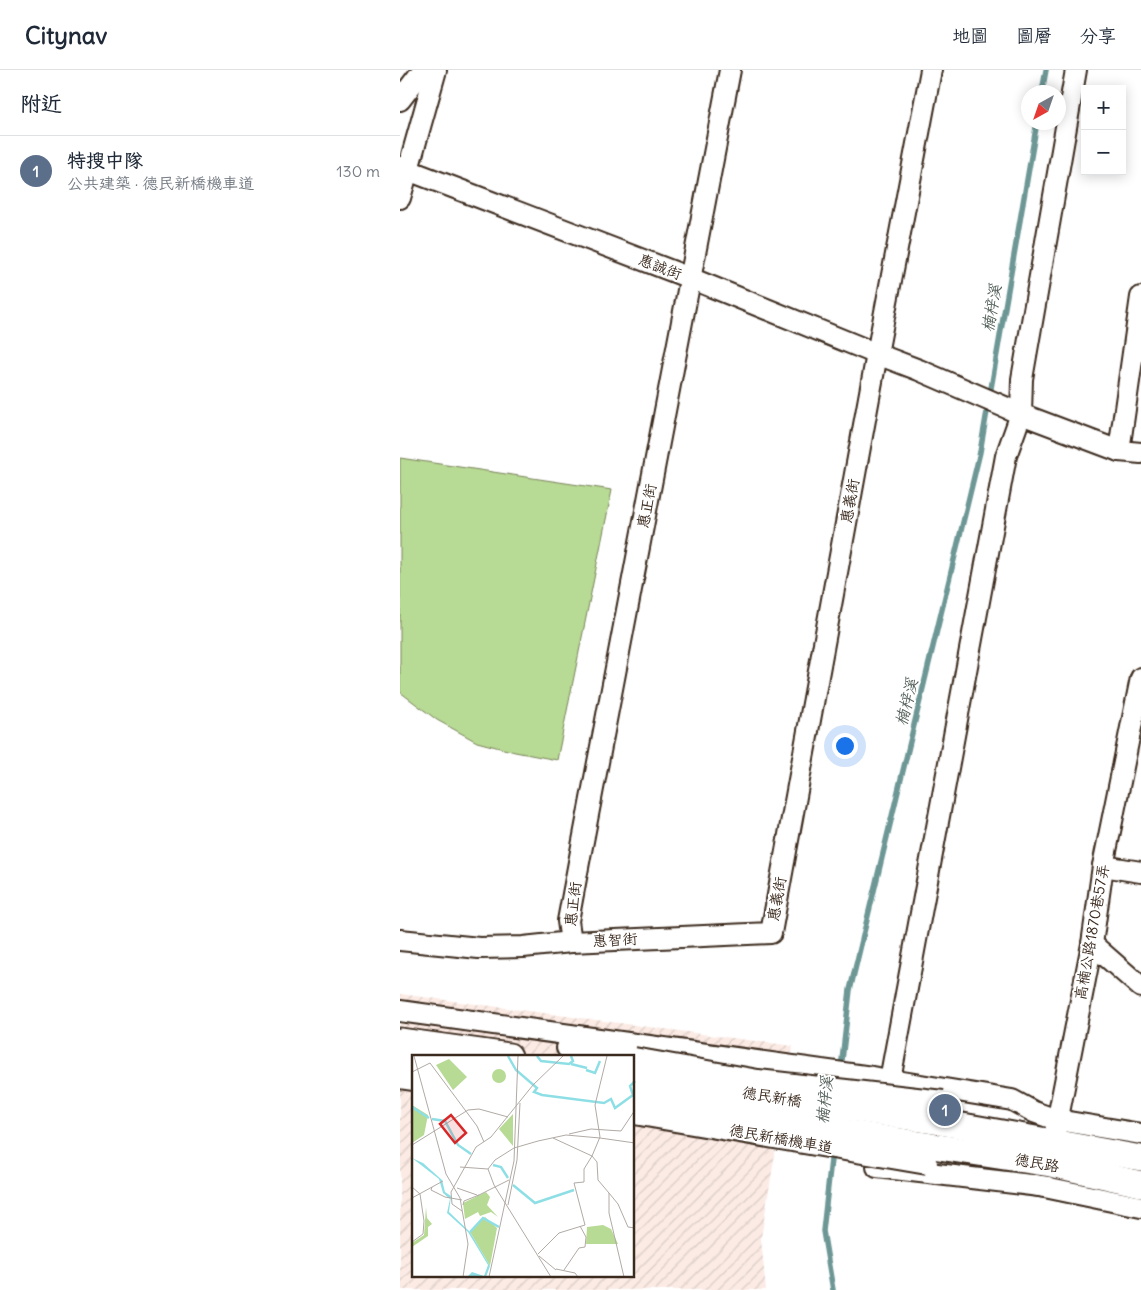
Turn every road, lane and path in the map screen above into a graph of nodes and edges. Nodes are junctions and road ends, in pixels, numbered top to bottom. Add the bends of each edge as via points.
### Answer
1 (423, 70) edge
2 (436, 70) edge
3 (730, 70) edge
4 (931, 70) edge
5 (1076, 70) edge
6 (400, 100) edge
7 (404, 169) edge
8 (400, 198) edge
9 (690, 278) junction
10 (1141, 298) edge
11 (877, 354) junction
12 (1021, 414) junction
13 (1119, 451) junction
14 (1141, 453) edge
15 (1140, 683) edge
16 (1103, 866) junction
17 (1141, 872) edge
18 (771, 933) joint
19 (400, 940) edge
20 (571, 942) junction
21 (1092, 944) junction
22 (1141, 987) edge
23 (400, 1011) edge
24 (400, 1024) edge
25 (400, 1041) edge
26 (502, 1055) edge
27 (615, 1055) edge
28 (635, 1058) edge
29 (635, 1075) edge
30 (881, 1078) junction
31 (635, 1098) edge
32 (942, 1112) junction
33 (1034, 1112) junction
34 (635, 1114) edge
35 (1141, 1134) edge
36 (1053, 1153) junction
37 (930, 1155) junction
38 (1141, 1158) edge
39 (1141, 1184) edge
40 (1141, 1207) edge

1 - 6 street
2 - 7 street
3 - 9 street, 惠正街
4 - 11 street, 惠義街
5 - 12 street via 1022,378
7 - 8 street
7 - 9 street, 惠誠街
9 - 11 street, 惠誠街
9 - 20 street, 惠正街 via 568,921
10 - 13 street
11 - 12 street, 惠誠街
11 - 18 street, 惠義街
12 - 13 street, 惠誠街
12 - 30 street via 1006,456
13 - 14 street, 惠誠街
15 - 16 street, 高楠公路1870巷57弄
16 - 17 street
16 - 21 street, 高楠公路1870巷57弄
18 - 20 street, 惠智街
19 - 20 street, 惠智街 via 480,948
21 - 22 street
21 - 36 street, 高楠公路1870巷57弄
23 - 30 street
24 - 27 street
25 - 26 street
28 - 32 street, bridge
29 - 32 street, 德民新橋, bridge
30 - 33 street via 1012,1100
30 - 36 street via 877,1166
31 - 37 street, 德民新橋, bridge
32 - 33 street
32 - 36 street, 德民路
33 - 36 street, 德民路
34 - 37 street, 德民新橋機車道, bridge
35 - 36 street, 德民路
36 - 37 street, 德民路
36 - 38 street, 德民路
36 - 39 street, 德民路
36 - 40 street, 德民路

